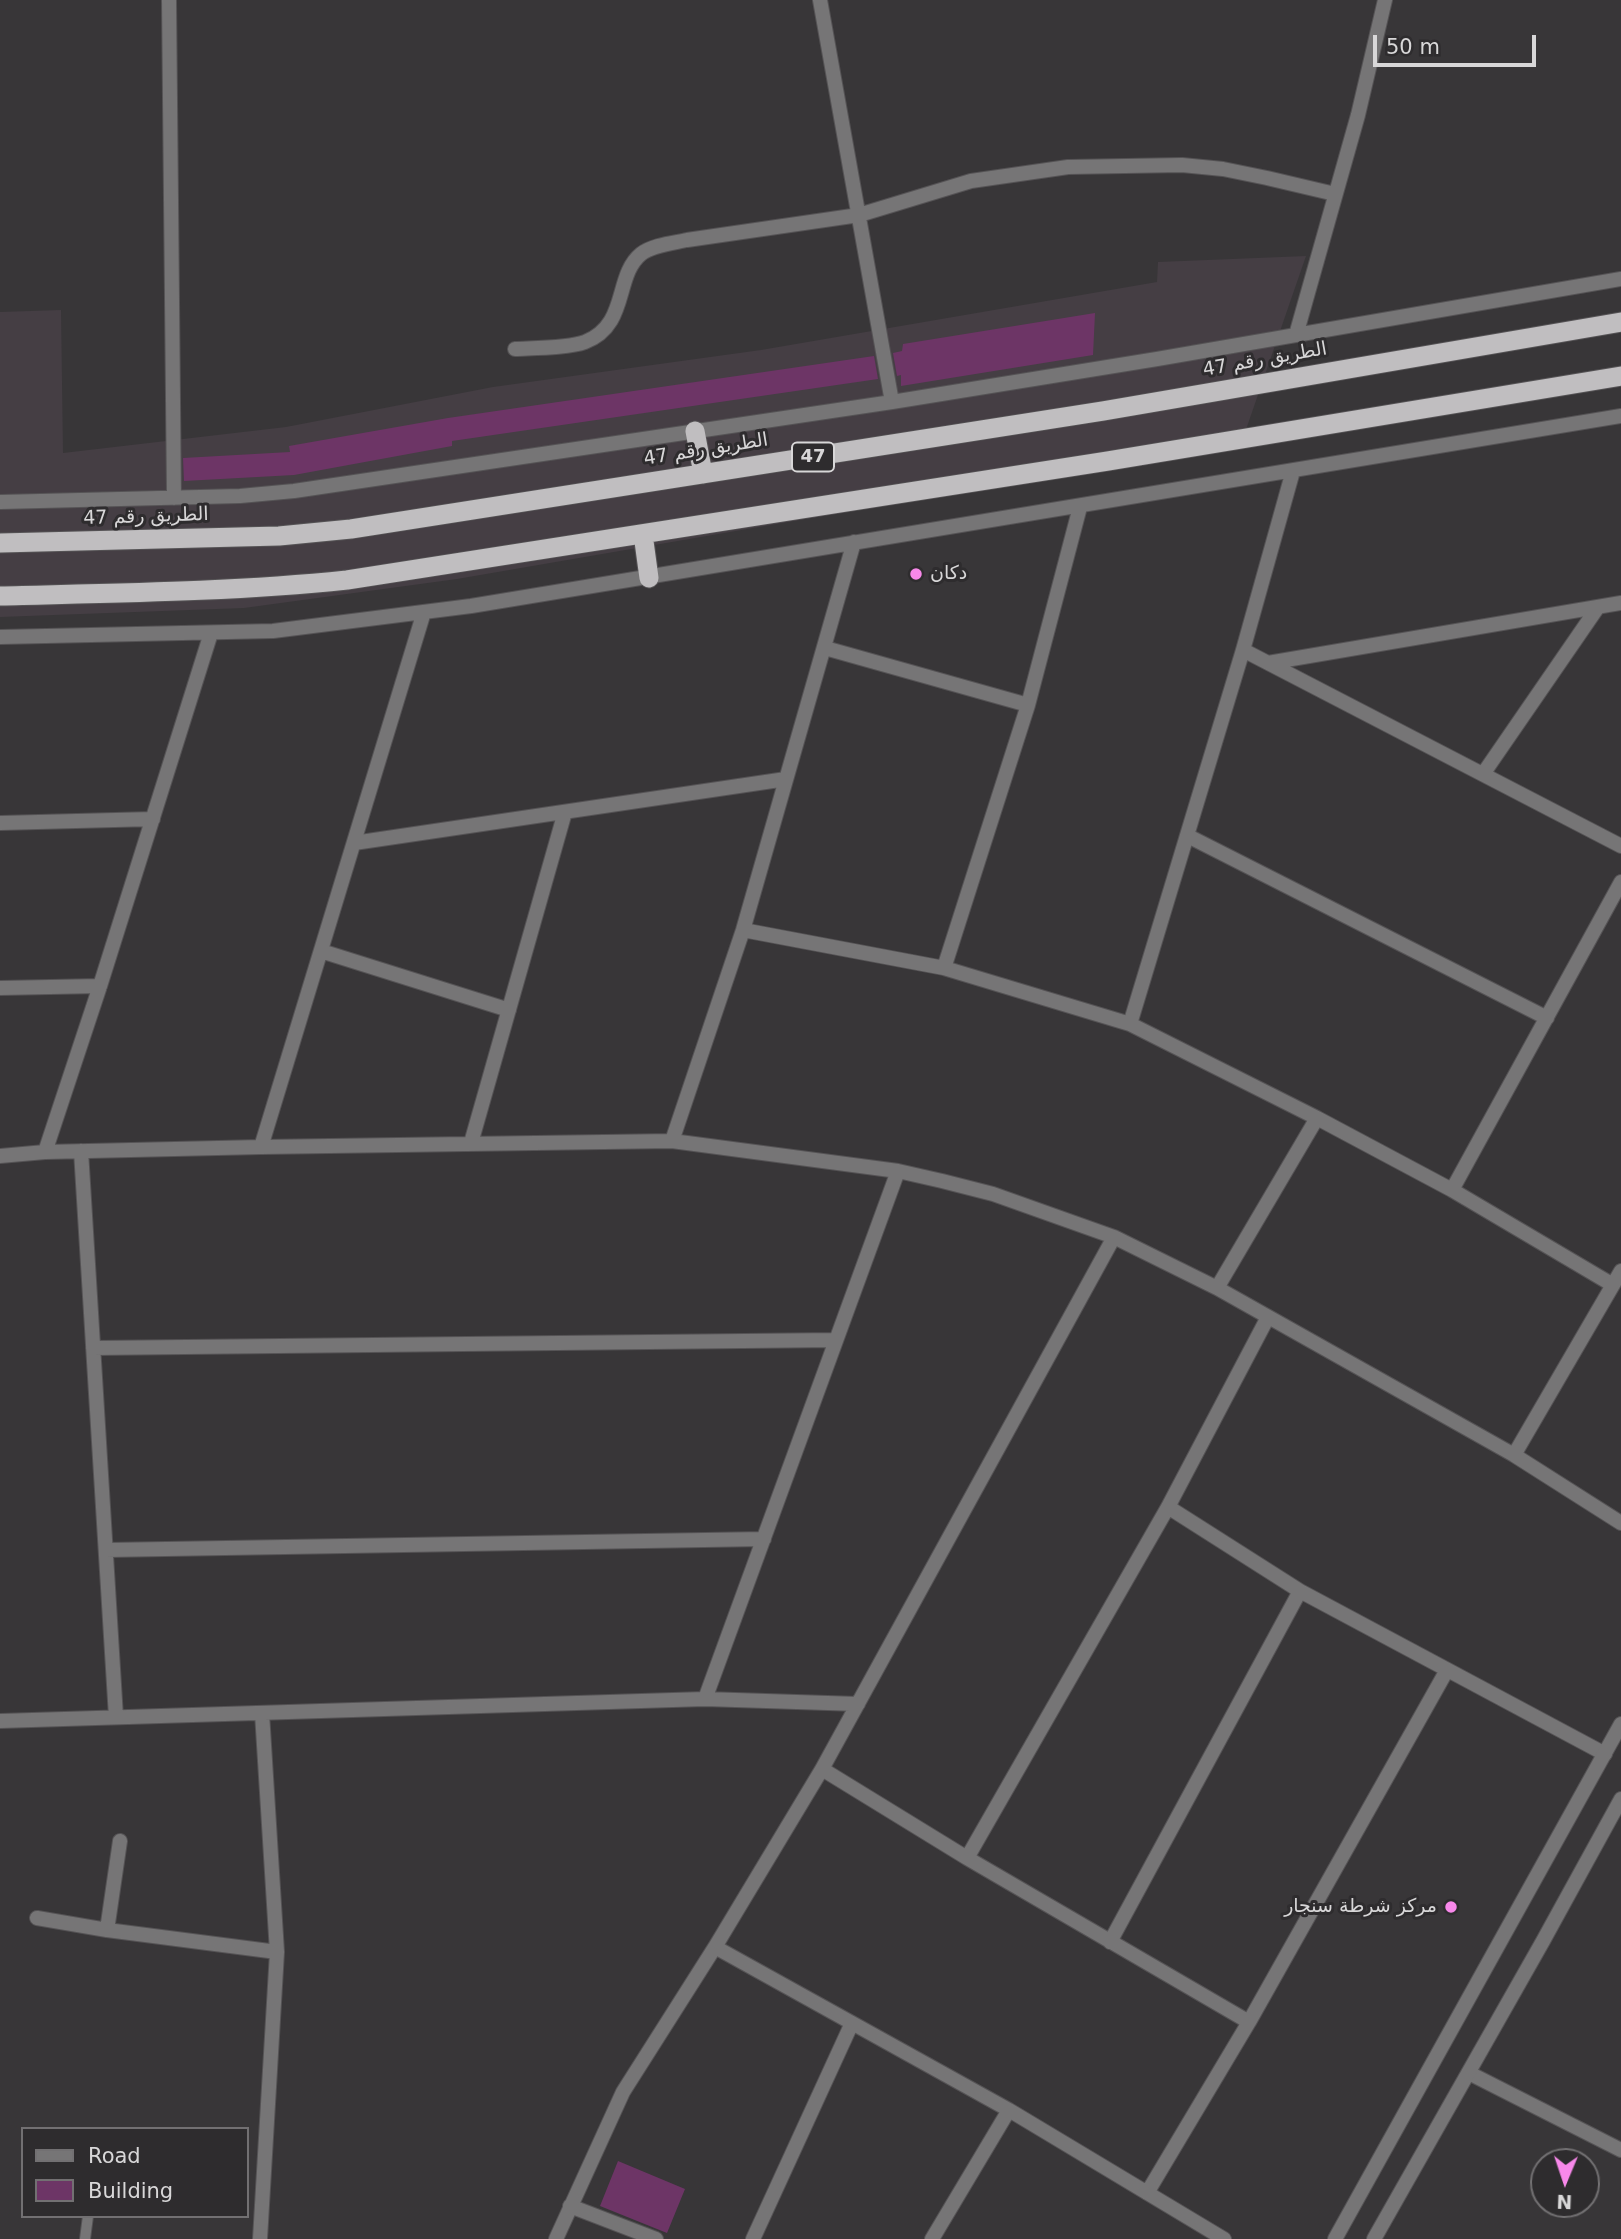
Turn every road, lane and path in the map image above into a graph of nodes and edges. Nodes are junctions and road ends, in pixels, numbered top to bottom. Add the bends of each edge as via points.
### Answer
1 (170, 0) edge
2 (820, 0) edge
3 (1385, 0) edge
4 (1335, 194) junction
5 (859, 215) junction
6 (1621, 279) edge
7 (1621, 322) edge
8 (1296, 335) junction
9 (515, 349) dead end
10 (1621, 376) edge
11 (892, 402) junction
12 (1621, 416) edge
13 (695, 431) junction
14 (1293, 471) junction
15 (703, 474) junction
16 (174, 498) junction
17 (0, 502) edge
18 (1080, 507) junction
19 (643, 534) junction
20 (854, 542) junction
21 (0, 543) edge
22 (649, 578) junction
23 (0, 596) edge
24 (1612, 606) edge
25 (424, 612) junction
26 (211, 633) junction
27 (0, 638) edge
28 (825, 648) junction
29 (1243, 650) junction
30 (1268, 663) junction
31 (1028, 705) junction
32 (1483, 774) junction
33 (786, 779) junction
34 (565, 812) junction
35 (153, 819) junction
36 (0, 823) edge
37 (1188, 836) junction
38 (354, 843) junction
39 (1621, 846) edge
40 (1621, 882) edge
41 (743, 930) junction
42 (321, 951) junction
43 (944, 968) junction
44 (100, 986) junction
45 (0, 988) edge
46 (509, 1010) junction
47 (1547, 1018) junction
48 (1130, 1024) junction
49 (1317, 1118) junction
50 (672, 1141) junction
51 (471, 1143) junction
52 (261, 1147) junction
53 (81, 1151) junction
54 (45, 1152) junction
55 (0, 1156) edge
56 (898, 1171) junction
57 (1452, 1190) junction
58 (1114, 1237) junction
59 (1621, 1271) edge
60 (1613, 1285) junction
61 (1217, 1288) junction
62 (1268, 1317) junction
63 (836, 1340) junction
64 (93, 1348) junction
65 (1514, 1455) junction
66 (1168, 1507) junction
67 (1621, 1523) edge
68 (764, 1539) junction
69 (106, 1550) junction
70 (1300, 1591) junction
71 (1447, 1670) junction
72 (705, 1699) junction
73 (858, 1703) junction
74 (262, 1713) junction
75 (116, 1717) junction
76 (0, 1721) edge
77 (1621, 1724) edge
78 (1605, 1754) junction
79 (822, 1769) junction
80 (1621, 1799) edge
81 (120, 1841) dead end
82 (967, 1858) junction
83 (37, 1918) dead end
84 (107, 1930) junction
85 (1110, 1942) junction
86 (715, 1947) junction
87 (277, 1952) junction
88 (1249, 2022) junction
89 (852, 2023) junction
90 (1469, 2073) junction
91 (1009, 2110) junction
92 (1621, 2150) edge
93 (1147, 2193) junction
94 (570, 2206) junction
95 (88, 2218) edge
96 (85, 2239) edge
97 (260, 2239) edge
98 (556, 2239) edge
99 (656, 2239) edge
100 (753, 2239) edge
101 (932, 2239) edge
102 (1224, 2239) edge
103 (1335, 2239) edge
104 (1374, 2239) edge

1 - 16 street
2 - 5 street
3 - 4 street
4 - 5 street via 1182,164 1068,167 971,181
4 - 8 street
5 - 9 street via 659,246 640,254 603,331 584,342
5 - 11 street
6 - 8 street
7 - 15 highway, الطريق رقم 47 / 47
8 - 11 street
10 - 19 highway
11 - 13 street
12 - 14 street
13 - 15 highway
13 - 16 street via 294,491
14 - 18 street
14 - 29 street
15 - 21 highway, الطريق رقم 47 / 47 via 339,530
16 - 17 street
18 - 20 street
18 - 31 street
19 - 22 highway
19 - 23 highway via 280,587
20 - 22 street
20 - 28 street
22 - 25 street
24 - 30 street
24 - 32 street
25 - 26 street via 273,631
25 - 38 street
26 - 27 street
26 - 35 street
28 - 31 street
28 - 33 street
29 - 30 street
29 - 37 street
30 - 32 street
31 - 43 street
32 - 39 street
33 - 34 street
33 - 41 street
34 - 38 street
34 - 46 street
35 - 36 street
35 - 44 street
37 - 47 street
37 - 48 street
38 - 42 street
40 - 47 street
41 - 43 street
41 - 50 street
42 - 46 street
42 - 52 street
43 - 48 street
44 - 45 street
44 - 54 street
46 - 51 street
47 - 57 street
48 - 49 street
49 - 57 street
49 - 61 street
50 - 51 street
50 - 56 street
51 - 52 street
52 - 53 street
53 - 54 street
53 - 64 street
54 - 55 street
56 - 58 street via 993,1194
56 - 63 street
57 - 60 street
58 - 61 street
58 - 73 street
59 - 60 street
60 - 65 street
61 - 62 street
62 - 65 street
62 - 66 street
63 - 64 street
63 - 68 street
64 - 69 street
65 - 67 street
66 - 70 street
66 - 82 street
68 - 69 street
68 - 72 street
69 - 75 street
70 - 71 street
70 - 85 street
71 - 78 street
71 - 88 street
72 - 73 street
72 - 74 street
73 - 79 street
74 - 75 street
74 - 87 street
75 - 76 street
77 - 78 street
78 - 103 street
79 - 82 street
79 - 86 street
80 - 90 street
81 - 84 street
82 - 85 street
83 - 84 street
84 - 87 street
85 - 88 street
86 - 89 street
86 - 94 street via 623,2092
87 - 97 street
88 - 93 street
89 - 91 street
89 - 100 street
90 - 92 street
90 - 104 street
91 - 93 street
91 - 101 street
93 - 102 street
94 - 98 street
94 - 99 street
95 - 96 lane

